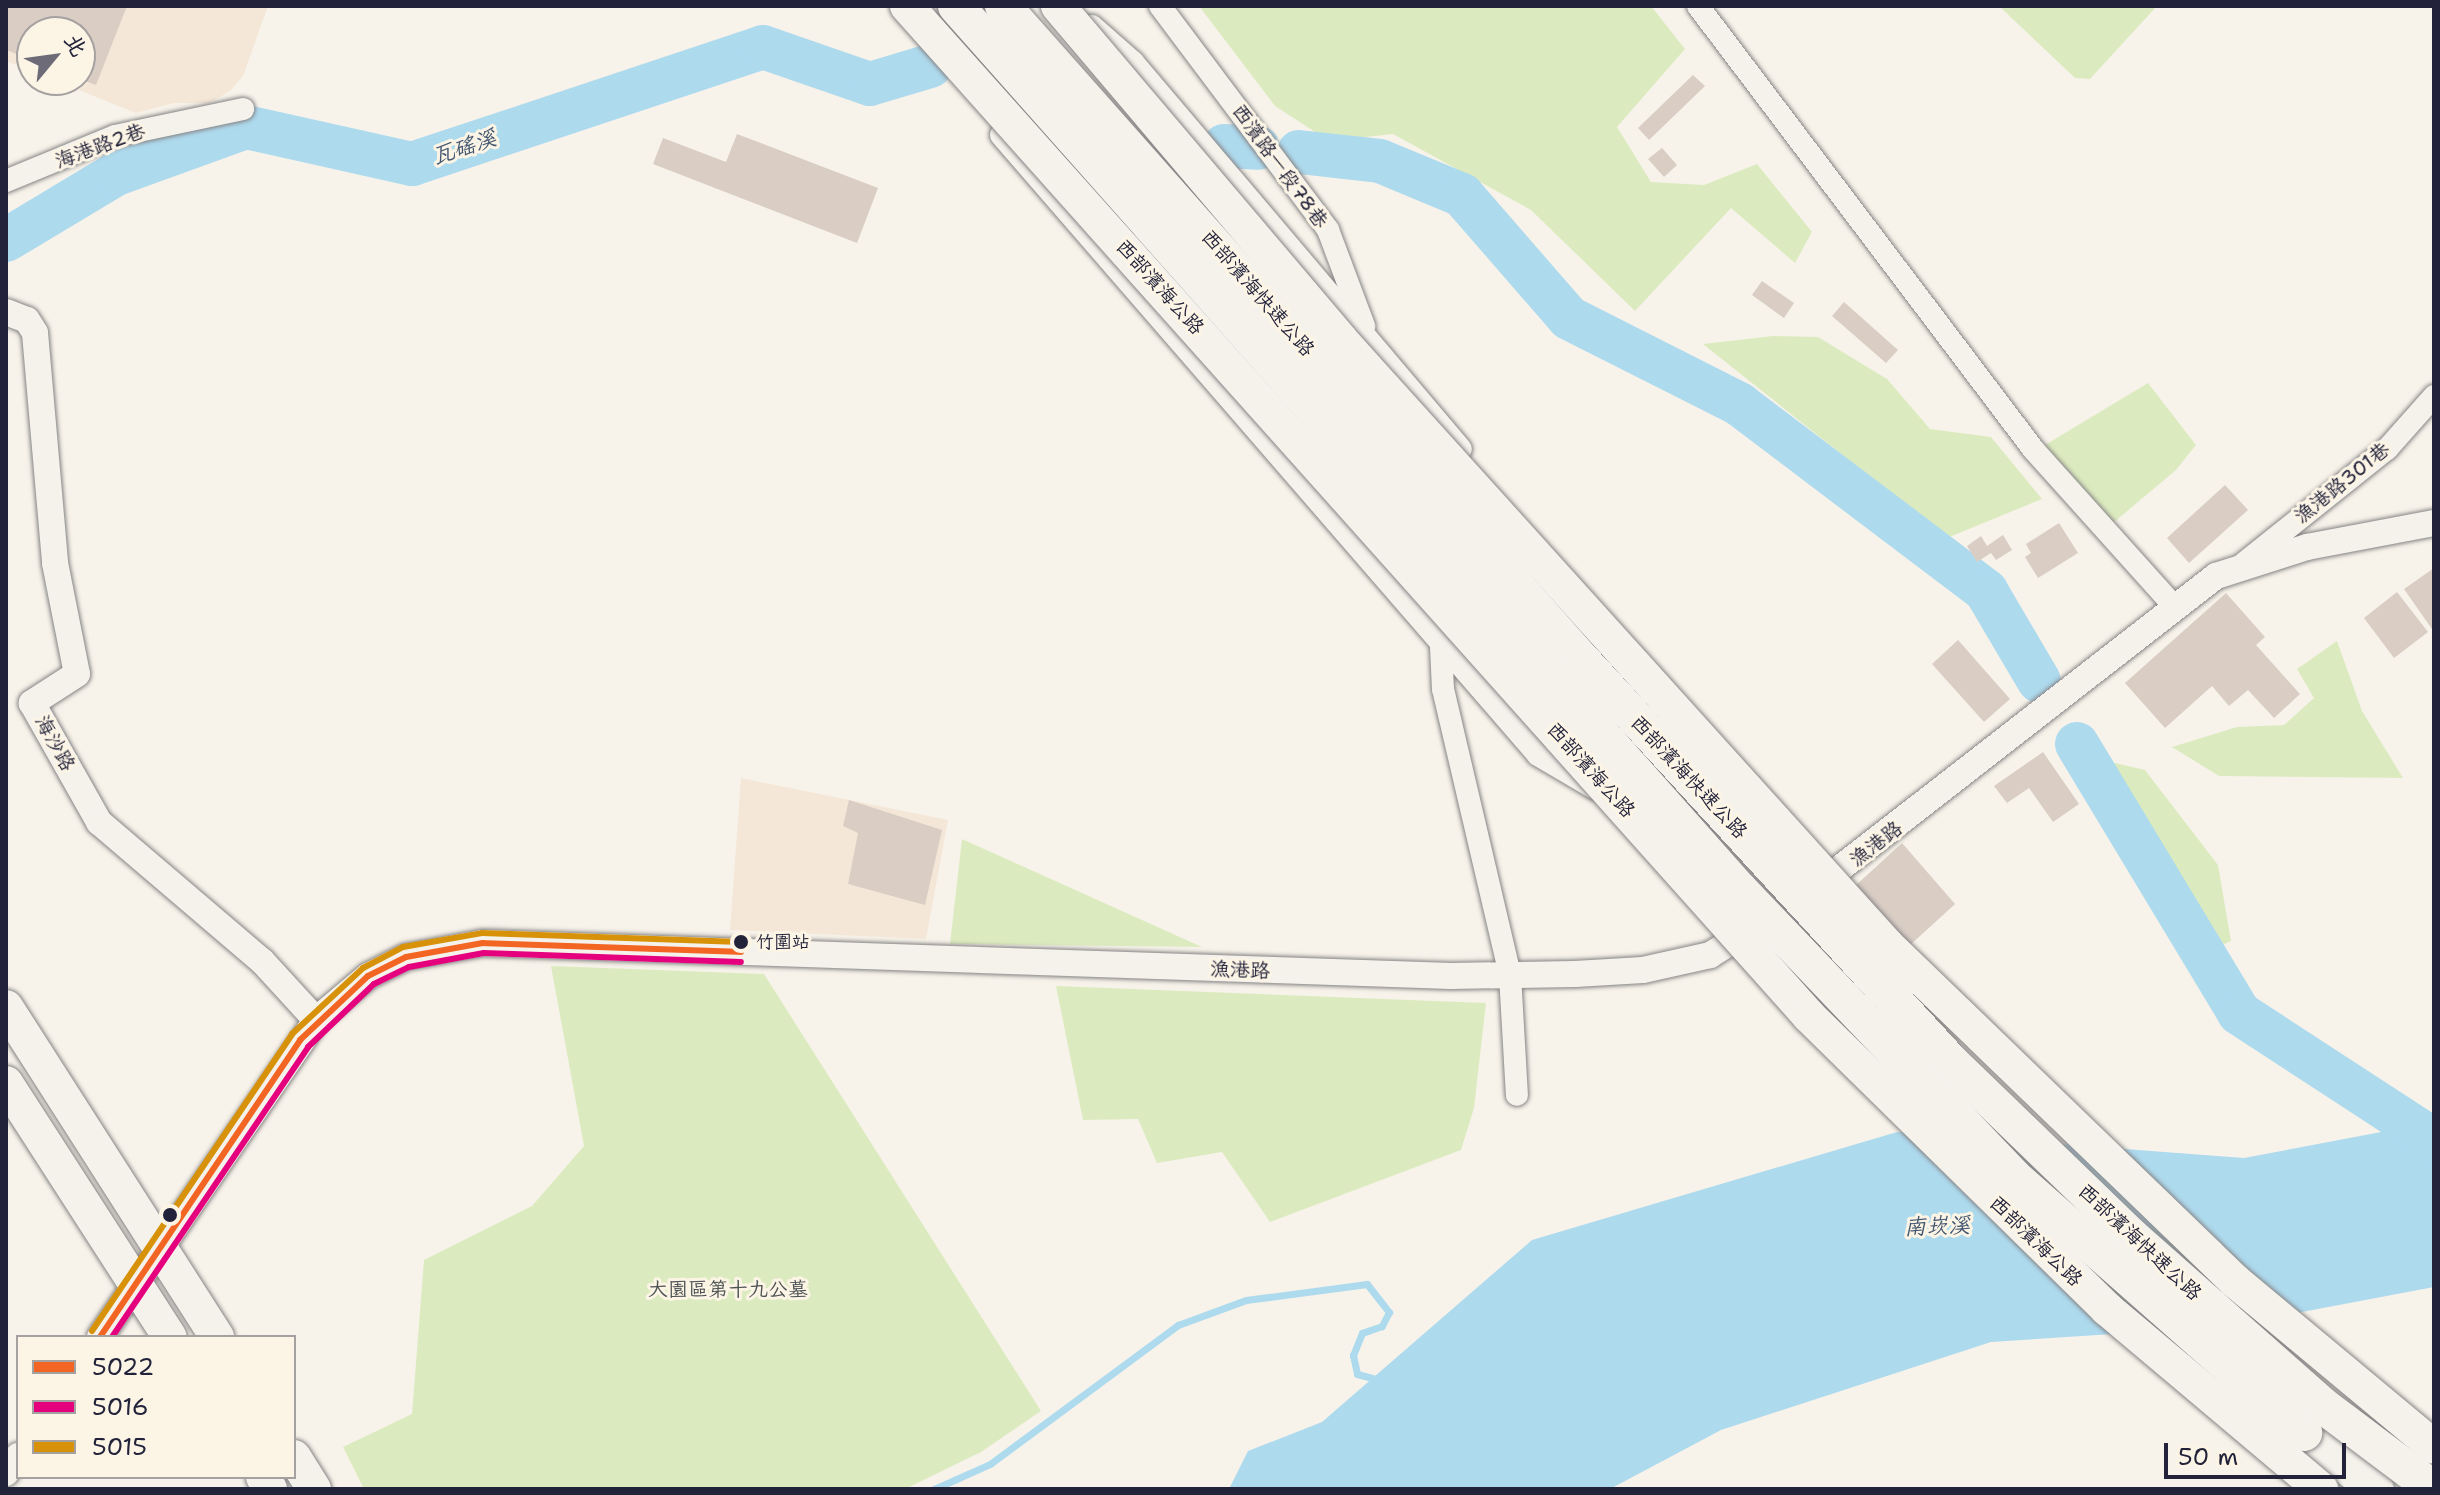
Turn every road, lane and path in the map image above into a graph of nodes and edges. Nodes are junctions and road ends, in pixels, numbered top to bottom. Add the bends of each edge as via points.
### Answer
1 (891, 6) edge
2 (907, 6) edge
3 (956, 6) edge
4 (1003, 6) edge
5 (1058, 6) edge
6 (1068, 6) edge
7 (1160, 6) edge
8 (1698, 6) edge
9 (243, 109) dead end
10 (6, 181) edge
11 (6, 312) edge
12 (1371, 342) junction
13 (2434, 396) edge
14 (2434, 523) edge
15 (2244, 563) junction
16 (2174, 606) junction
17 (1441, 647) junction
18 (1807, 893) junction
19 (1753, 928) junction
20 (1510, 975) junction
21 (6, 1007) edge
22 (316, 1020) junction
23 (6, 1083) edge
24 (1517, 1095) dead end
25 (159, 1246) junction
26 (134, 1284) junction
27 (101, 1335) edge
28 (169, 1335) edge
29 (216, 1335) edge
30 (2434, 1447) edge
31 (296, 1460) edge
32 (2434, 1482) edge
33 (314, 1489) edge
34 (2321, 1489) edge
35 (2376, 1489) edge
36 (2401, 1489) edge
37 (2434, 1489) edge

1 - 17 street
2 - 34 main road, 西部濱海公路, bridge via 1809,1016 2107,1309
3 - 35 highway, 西部濱海快速公路, bridge via 1739,889 2014,1177
4 - 37 highway, 西部濱海快速公路, bridge via 1583,661 1951,1062 2130,1235 2322,1405
5 - 30 main road, bridge via 1341,340 1887,945 2235,1281
6 - 12 street via 1133,62
7 - 12 street, 西濱路一段78巷 via 1328,230
8 - 16 street via 2033,449
9 - 10 street, 海港路2巷 via 115,136
11 - 22 street, 海沙路 via 27,320 35,333 55,563 77,674 32,703 99,822 262,961
12 - 18 street via 1610,626 1698,776
13 - 15 street, 漁港路301巷 via 2387,449
14 - 15 street, 漁港路
15 - 16 street, 漁港路
16 - 18 street, 漁港路
17 - 19 street via 1538,755 1653,823
17 - 20 street via 1443,689
18 - 19 street, 漁港路
19 - 20 street, 漁港路 via 1710,955 1643,970
20 - 22 street, 漁港路 via 483,943 406,957 368,976
20 - 24 street
21 - 25 main road
22 - 25 street, 漁港路
23 - 26 main road
25 - 26 street, 漁港路
25 - 29 main road
26 - 27 street, 漁港路
26 - 28 main road
31 - 33 main road
32 - 36 street

